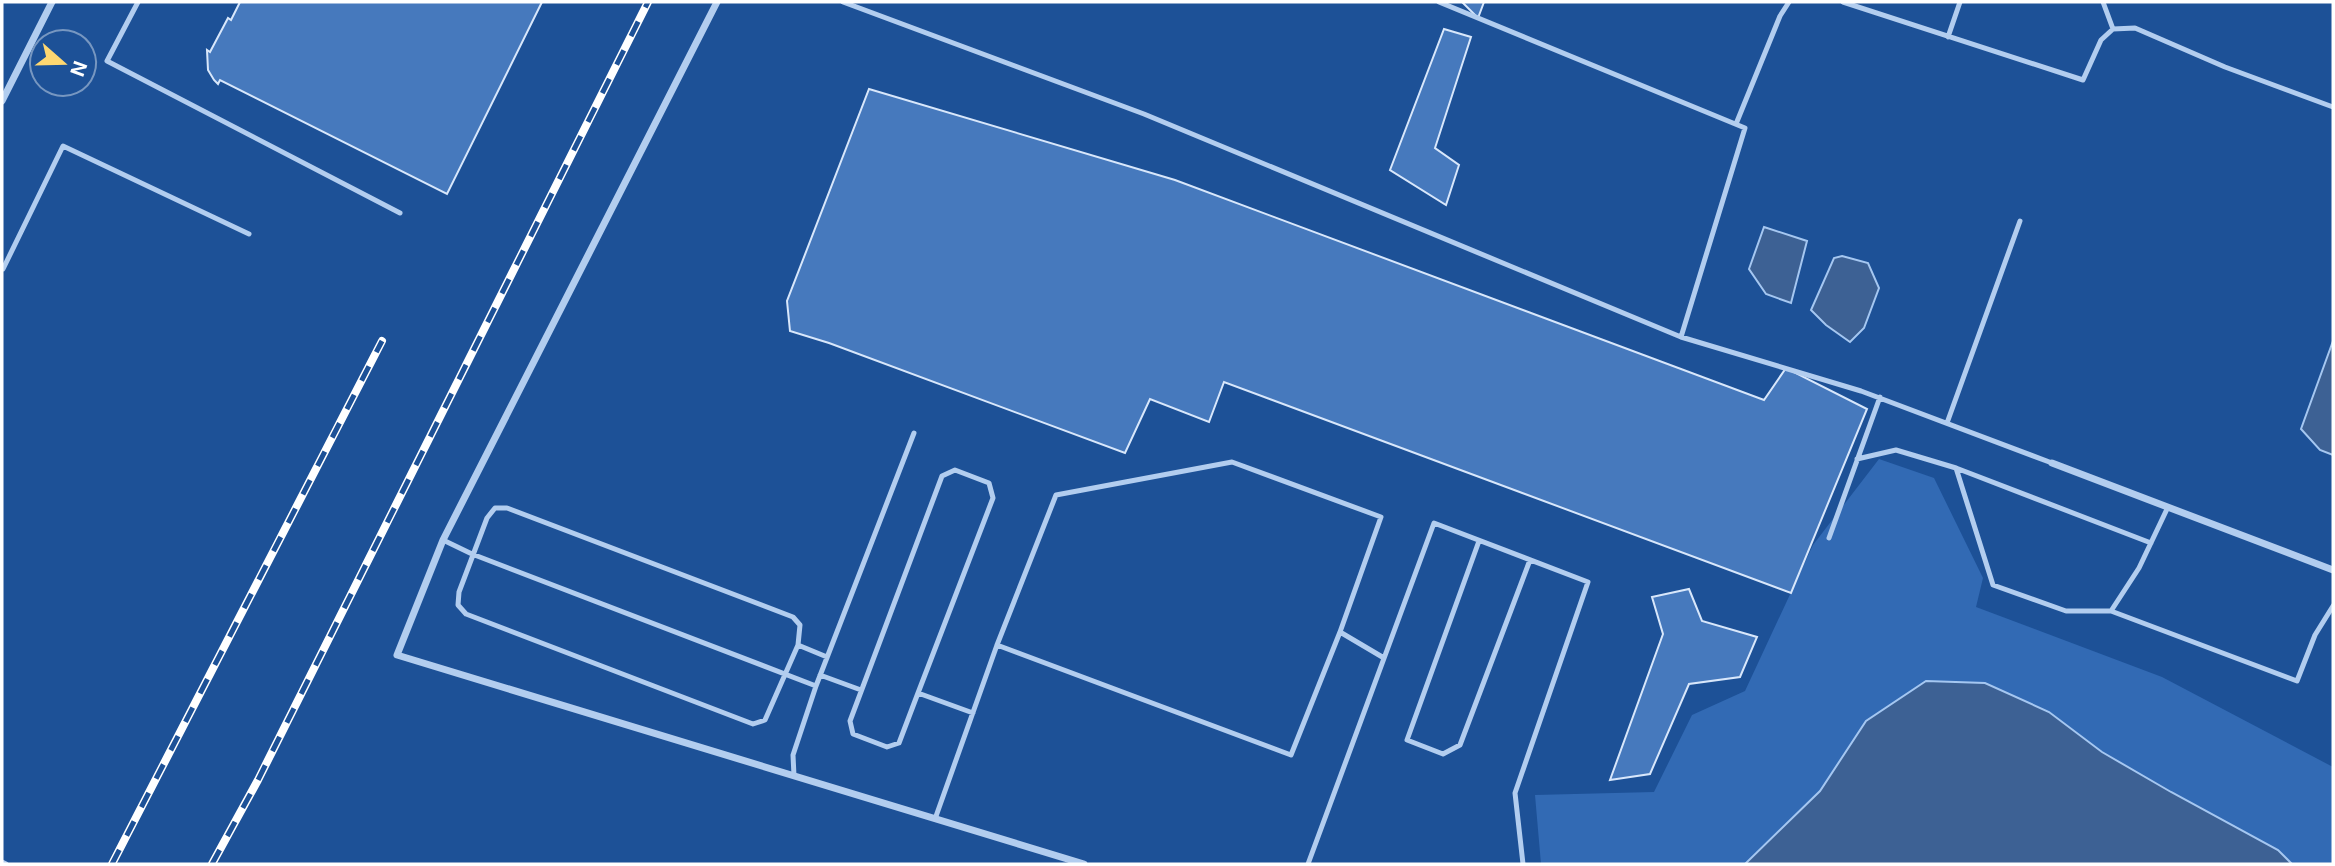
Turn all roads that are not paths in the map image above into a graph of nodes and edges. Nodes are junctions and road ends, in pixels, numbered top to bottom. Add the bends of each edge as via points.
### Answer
1 (52, 2) edge
2 (138, 2) edge
3 (718, 2) edge
4 (844, 2) edge
5 (1439, 2) edge
6 (1789, 2) edge
7 (1843, 2) edge
8 (1960, 2) edge
9 (2103, 2) edge
10 (2113, 29) junction
11 (1948, 37) junction
12 (2, 101) edge
13 (2333, 107) edge
14 (1736, 124) junction
15 (400, 214) dead end
16 (2020, 221) dead end
17 (249, 234) dead end
18 (2, 269) edge
19 (1681, 337) junction
20 (1880, 397) junction
21 (1947, 423) junction
22 (914, 433) dead end
23 (1857, 459) junction
24 (2052, 463) joint
25 (1956, 468) junction
26 (2168, 507) junction
27 (1829, 538) dead end
28 (443, 541) junction
29 (1479, 541) junction
30 (2151, 543) junction
31 (472, 554) junction
32 (1530, 560) junction
33 (2333, 569) edge
34 (2333, 606) edge
35 (2111, 611) junction
36 (1340, 632) junction
37 (797, 645) junction
38 (997, 645) junction
39 (827, 657) junction
40 (1384, 658) junction
41 (786, 675) junction
42 (820, 675) junction
43 (816, 686) junction
44 (862, 690) junction
45 (918, 693) junction
46 (973, 713) junction
47 (794, 776) junction
48 (936, 819) junction
49 (1084, 864) edge
50 (1308, 864) edge
51 (1523, 864) edge

1 - 12 street
2 - 15 lane via 107,61
3 - 28 street
4 - 19 lane via 1144,114
5 - 14 lane
6 - 14 lane
7 - 11 lane
8 - 11 lane
9 - 10 lane
10 - 11 lane via 2101,40 2083,80
10 - 13 lane via 2135,28
14 - 19 lane via 1745,128
16 - 21 lane
17 - 18 lane via 63,146
19 - 20 lane
20 - 21 lane
20 - 23 lane
21 - 24 lane
22 - 39 lane
23 - 25 lane via 1896,450
23 - 27 lane
24 - 26 street
25 - 30 lane
25 - 35 lane via 1993,585 2066,611
26 - 30 lane
26 - 33 street
28 - 31 lane
28 - 47 street via 397,655
29 - 32 lane
29 - 32 lane via 1407,740 1443,754 1460,745
29 - 40 lane via 1434,523
30 - 35 lane
31 - 37 lane via 486,518 495,508 508,508 793,617 800,625
31 - 41 lane
31 - 41 lane via 458,592 458,605 466,614 753,724 765,720
32 - 51 lane via 1588,582 1514,793
34 - 35 lane via 2315,635 2297,681
36 - 38 lane via 1291,755
36 - 38 lane via 1381,517 1232,462 1056,495
36 - 40 lane
37 - 39 lane
37 - 41 lane
38 - 46 lane
39 - 42 lane
40 - 50 lane
41 - 43 lane
42 - 43 lane
42 - 44 lane
43 - 47 lane via 793,755
44 - 45 lane via 850,721 853,734 887,747 899,743
44 - 45 lane via 942,477 955,470 989,483 993,498
45 - 46 lane
46 - 48 lane
47 - 48 street
48 - 49 street

